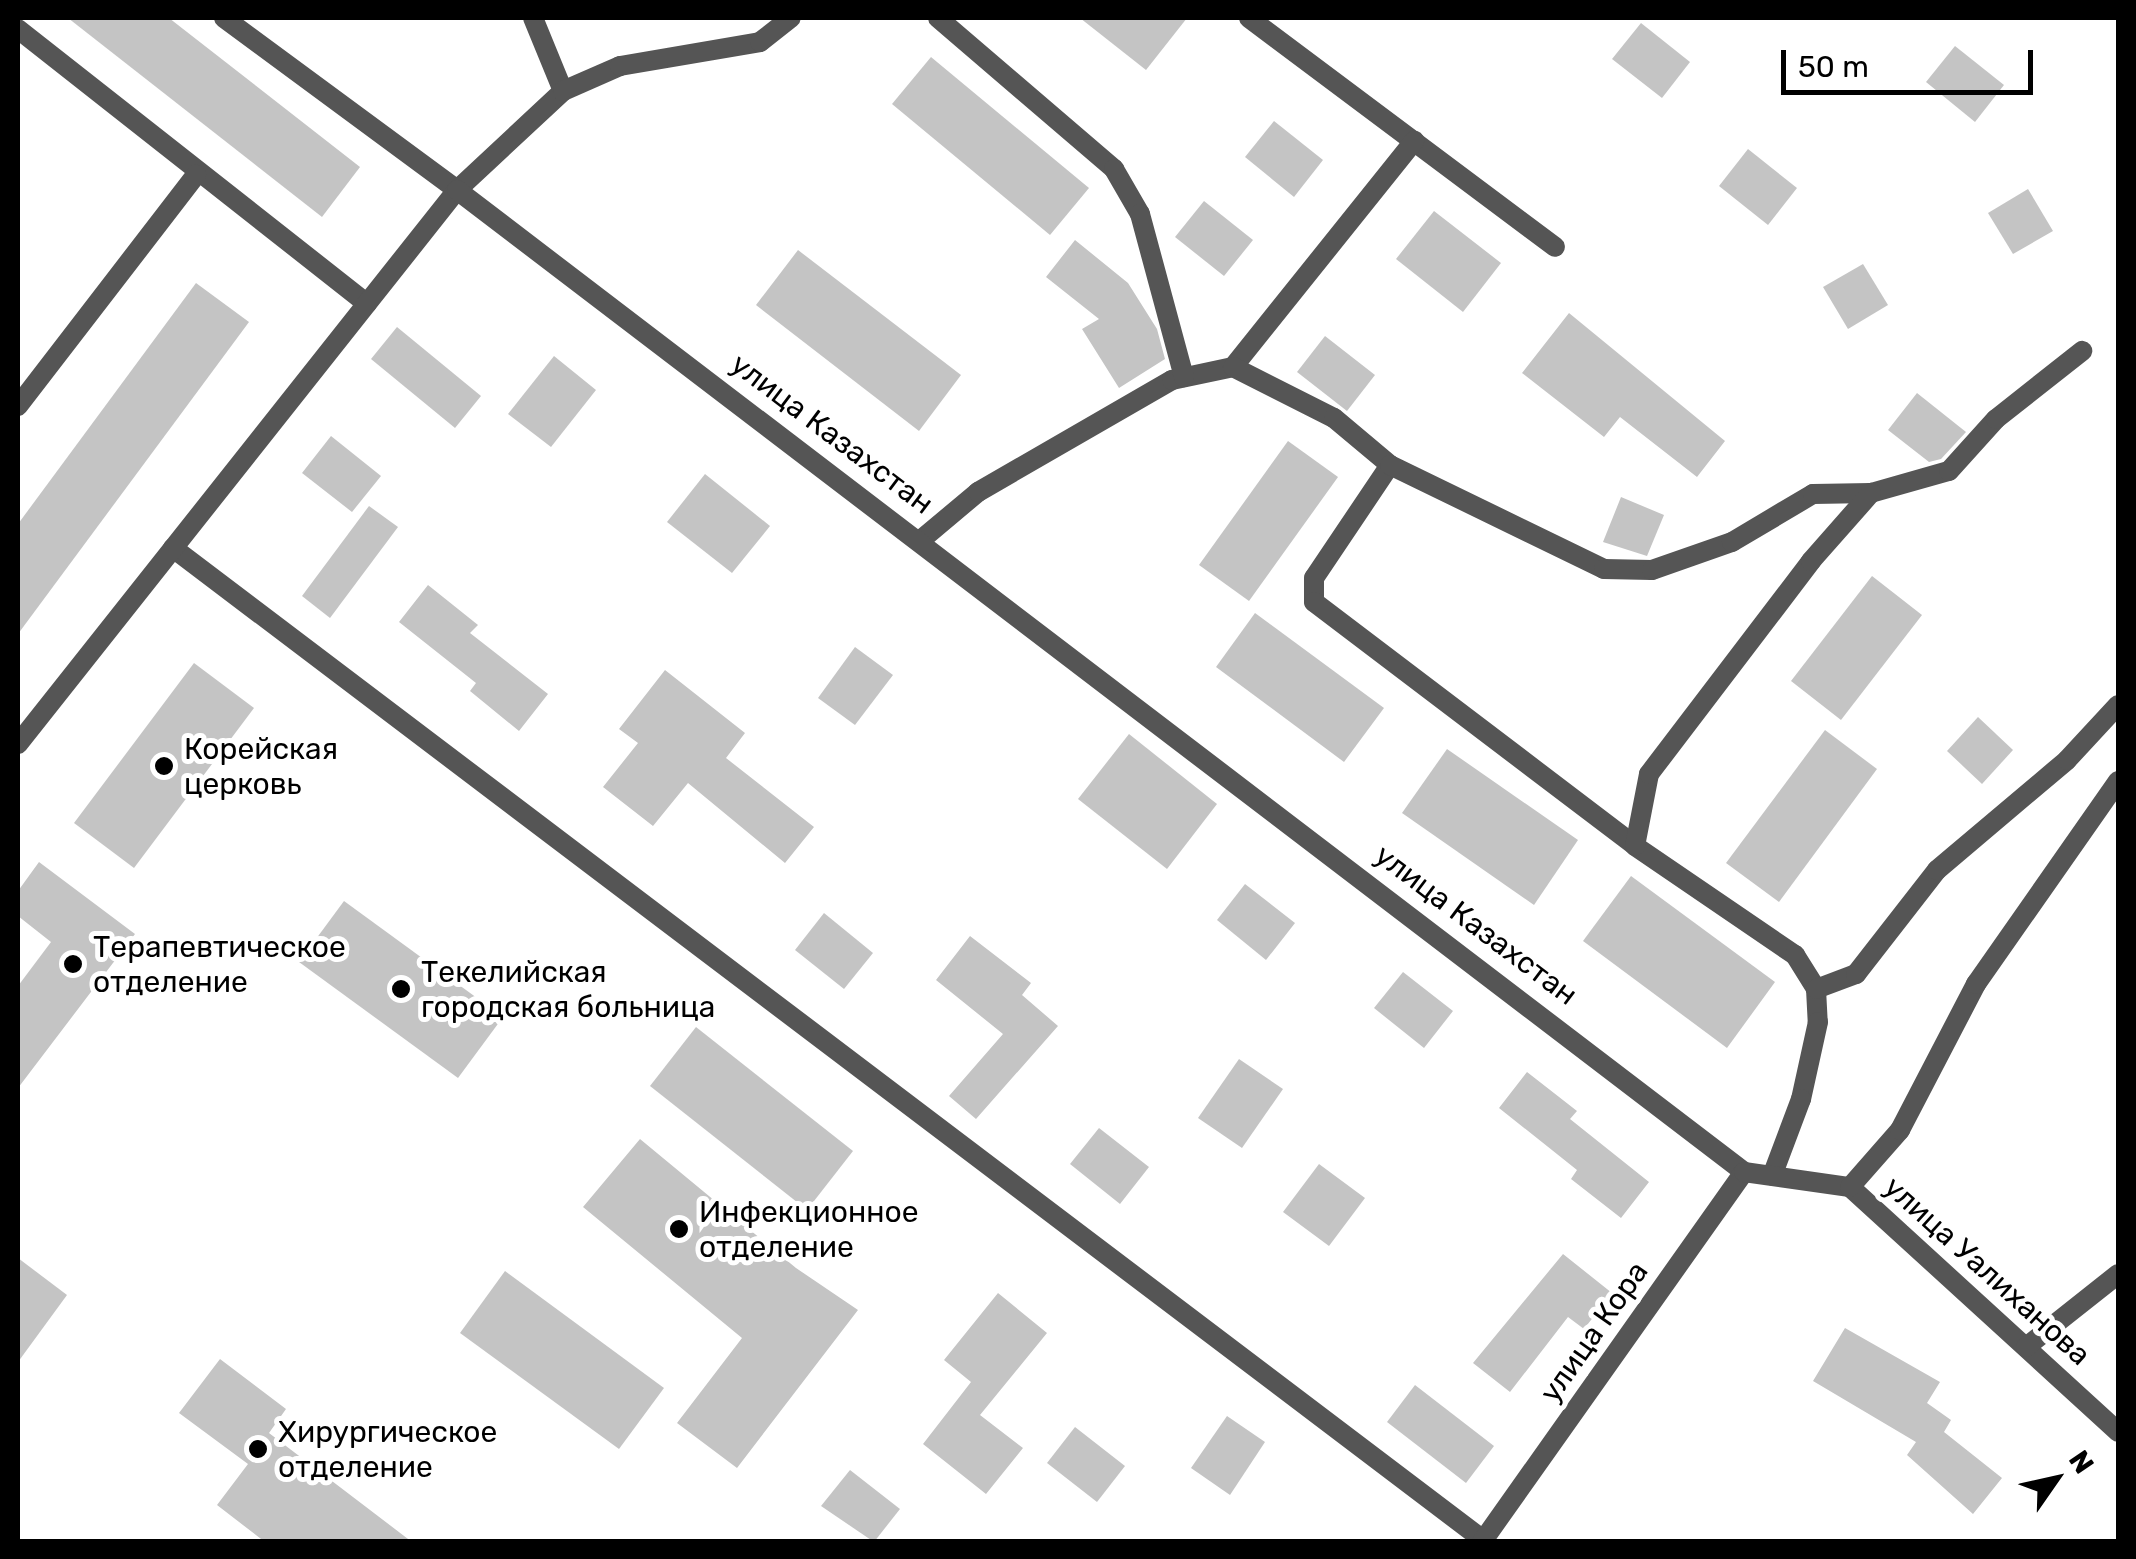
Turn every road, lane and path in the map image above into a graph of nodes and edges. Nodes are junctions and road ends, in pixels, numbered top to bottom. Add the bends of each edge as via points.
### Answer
1 (224, 18) edge
2 (533, 18) edge
3 (791, 18) edge
4 (938, 18) edge
5 (1249, 18) edge
6 (18, 29) edge
7 (563, 91) junction
8 (1414, 141) junction
9 (196, 176) junction
10 (456, 190) junction
11 (1556, 246) dead end
12 (367, 304) junction
13 (2082, 351) dead end
14 (1233, 367) junction
15 (1184, 377) junction
16 (18, 406) edge
17 (1390, 464) junction
18 (1871, 493) junction
19 (922, 539) junction
20 (173, 548) junction
21 (2118, 704) edge
22 (18, 744) edge
23 (2118, 781) edge
24 (1635, 846) junction
25 (1816, 989) junction
26 (1737, 1165) junction
27 (1772, 1176) junction
28 (1850, 1187) junction
29 (2118, 1274) edge
30 (2026, 1347) junction
31 (2118, 1432) edge
32 (1483, 1541) edge

1 - 10 street, улица Казахстан
2 - 7 street
3 - 7 street via 760,42 620,66
4 - 15 street via 1114,168 1140,214
5 - 8 street
6 - 9 street
7 - 10 street
8 - 11 street
8 - 14 street
9 - 12 street
9 - 16 street
10 - 12 street
10 - 19 street, улица Казахстан
12 - 20 street
13 - 18 street via 1996,419 1949,471
14 - 15 street
14 - 17 street via 1334,418
15 - 19 street via 978,492
17 - 18 street via 1604,569 1652,570 1716,548 1814,494
17 - 24 street via 1314,578 1314,602
18 - 24 street via 1649,774
19 - 26 street, улица Казахстан
20 - 22 street
20 - 32 street
21 - 25 street via 2067,760 1937,870 1856,974
23 - 28 street via 1976,984 1900,1130
24 - 25 street via 1795,955
25 - 27 street via 1818,1022 1800,1099
26 - 27 street, улица Уалиханова
26 - 32 street, улица Кора
27 - 28 street, улица Уалиханова
28 - 30 street, улица Уалиханова
29 - 30 street
30 - 31 street, улица Уалиханова

